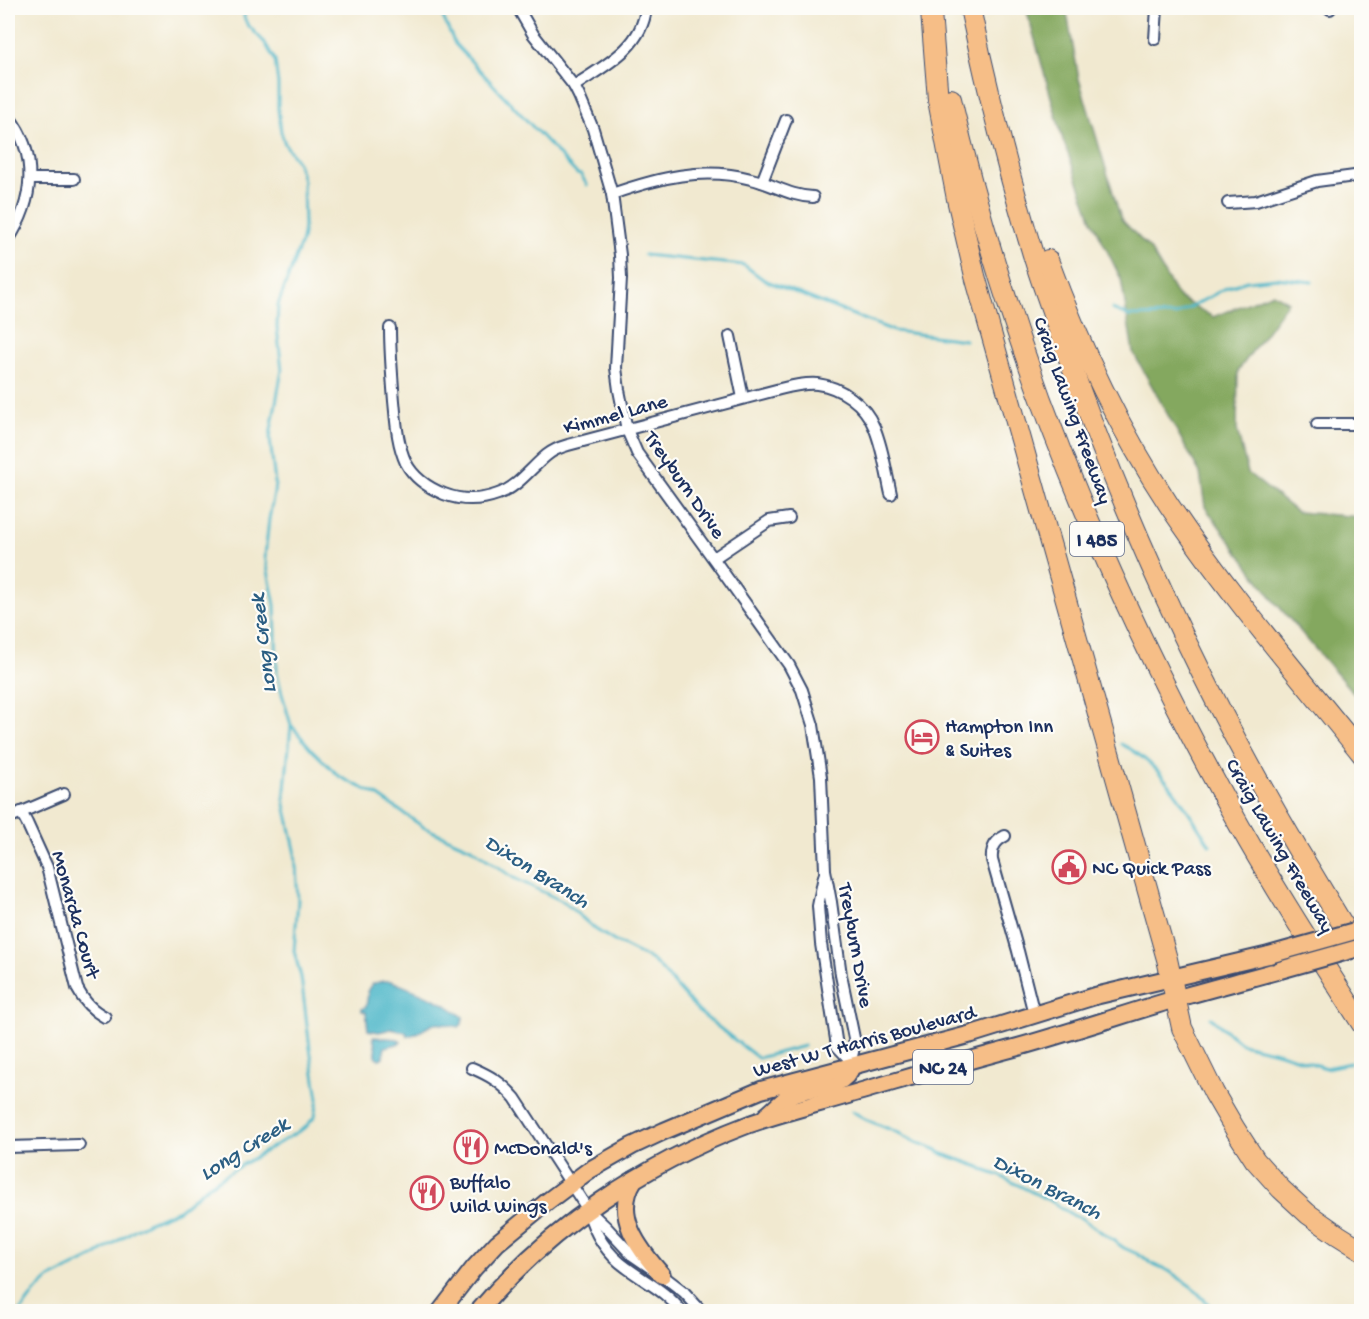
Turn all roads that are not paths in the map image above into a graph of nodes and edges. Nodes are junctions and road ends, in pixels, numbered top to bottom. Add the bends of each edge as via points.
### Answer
1 (518, 8) edge
2 (646, 8) edge
3 (970, 8) edge
4 (1157, 8) edge
5 (930, 10) edge
6 (1155, 39) dead end
7 (574, 86) junction
8 (8, 117) edge
9 (786, 120) dead end
10 (999, 134) junction
11 (1362, 175) edge
12 (30, 179) junction
13 (74, 179) dead end
14 (762, 182) junction
15 (612, 194) junction
16 (813, 197) dead end
17 (1228, 202) dead end
18 (8, 240) edge
19 (390, 328) dead end
20 (730, 336) dead end
21 (743, 398) junction
22 (1317, 424) dead end
23 (1362, 424) edge
24 (627, 430) junction
25 (891, 494) dead end
26 (789, 518) dead end
27 (714, 558) junction
28 (1362, 753) edge
29 (64, 794) dead end
30 (21, 812) junction
31 (8, 818) edge
32 (1005, 836) dead end
33 (825, 870) junction
34 (1362, 929) edge
35 (1362, 947) edge
36 (1362, 954) edge
37 (1171, 977) junction
38 (1176, 999) junction
39 (1034, 1014) junction
40 (105, 1017) dead end
41 (1362, 1024) edge
42 (851, 1064) junction
43 (472, 1068) dead end
44 (760, 1121) junction
45 (79, 1145) dead end
46 (8, 1147) edge
47 (634, 1180) junction
48 (571, 1184) junction
49 (588, 1209) junction
50 (1362, 1250) edge
51 (662, 1275) junction
52 (440, 1311) edge
53 (478, 1311) edge
54 (682, 1311) edge
55 (702, 1311) edge

1 - 7 street, Treyburn Drive via 532,34
2 - 7 street via 642,24 628,47
3 - 10 highway, Craig Lawing Freeway / I 485
4 - 6 street
5 - 37 highway via 938,100 975,276
5 - 41 highway, Craig Lawing Freeway / I 485 via 983,222 1042,402 1082,504 1134,621 1217,786
7 - 15 street, Treyburn Drive via 593,129
8 - 12 street via 25,148
9 - 14 street
10 - 28 highway via 1097,377 1142,461 1229,590
10 - 36 highway, Craig Lawing Freeway / I 485 via 1043,283 1087,410 1138,537 1235,738
11 - 17 street via 1317,181 1256,201
12 - 13 street
12 - 18 street via 20,220
14 - 15 street via 721,173 696,173
14 - 16 street via 788,193
15 - 24 street, Treyburn Drive via 621,278 616,368
19 - 24 street, Kimmel Lane via 401,450 417,478 441,493 469,500 499,494 556,449
20 - 21 street
21 - 24 street, Kimmel Lane
21 - 25 street, Kimmel Lane via 816,384 849,396 863,409 874,428
22 - 23 street
24 - 27 street, Treyburn Drive via 637,453
26 - 27 street via 769,521
27 - 33 street, Treyburn Drive via 789,665 802,690 813,725 821,777
29 - 30 street
30 - 31 street
30 - 40 street, Monarda Court via 47,867 77,988 86,1004
32 - 39 street via 993,846 991,854
33 - 42 street, Treyburn Drive via 855,1042
33 - 42 street, Treyburn Drive via 818,906 821,944 837,1046
34 - 37 main road, West W T Harris Boulevard / NC 24, bridge
35 - 38 main road, NC 24, bridge
37 - 38 highway
37 - 39 main road, West W T Harris Boulevard / NC 24
38 - 44 main road, NC 24
38 - 50 highway via 1182,1028 1214,1093 1255,1160 1308,1214
39 - 42 main road, West W T Harris Boulevard / NC 24
42 - 44 main road via 850,1073 837,1083 792,1095
42 - 48 main road, West W T Harris Boulevard / NC 24 via 761,1090 664,1131
43 - 48 street via 505,1087
44 - 47 main road, NC 24 via 711,1140
45 - 46 street
47 - 49 main road, NC 24
47 - 51 main road via 625,1205 627,1218 642,1252
48 - 49 street
48 - 52 main road, West W T Harris Boulevard / NC 24 via 497,1243
49 - 51 street via 632,1255
49 - 53 main road, NC 24 via 512,1274
49 - 54 street via 597,1234 612,1255 662,1291
51 - 55 street

